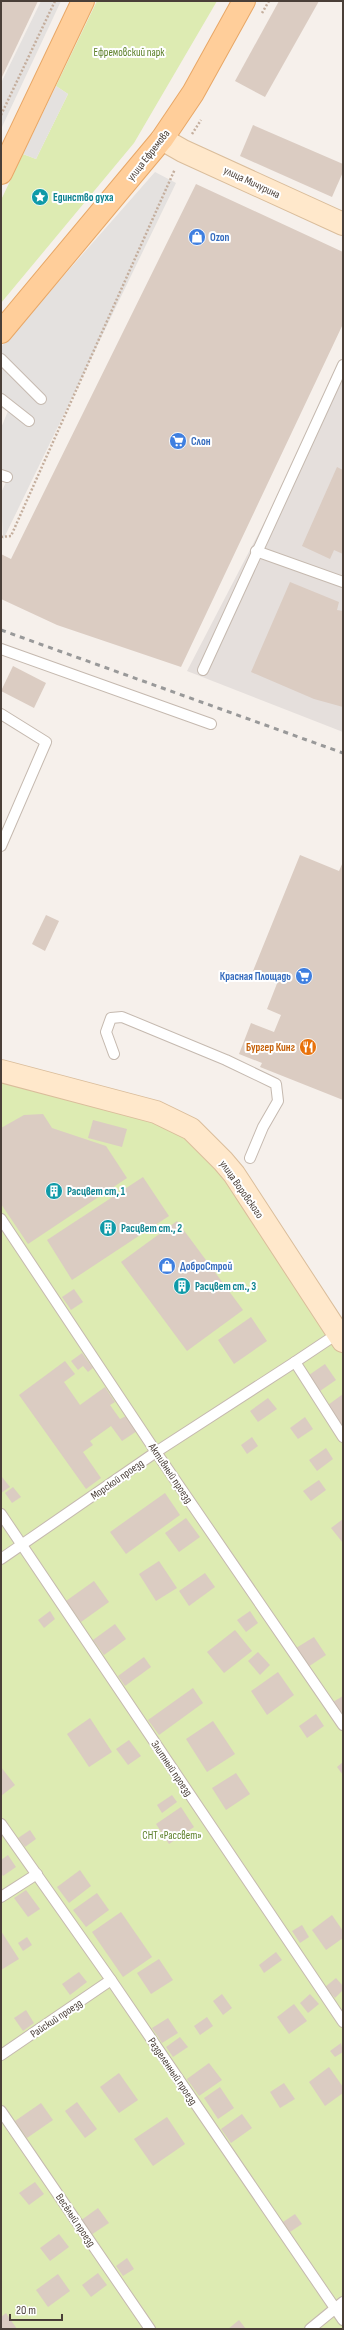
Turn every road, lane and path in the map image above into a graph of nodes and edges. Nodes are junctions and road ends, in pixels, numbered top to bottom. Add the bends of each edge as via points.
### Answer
1 (55, 1) edge
2 (83, 1) edge
3 (244, 1) edge
4 (1, 115) edge
5 (162, 139) junction
6 (183, 151) junction
7 (1, 173) edge
8 (343, 224) edge
9 (1, 332) edge
10 (1, 359) edge
11 (343, 365) edge
12 (40, 398) dead end
13 (1, 399) edge
14 (29, 421) dead end
15 (1, 537) edge
16 (256, 551) junction
17 (343, 582) edge
18 (1, 649) edge
19 (203, 670) dead end
20 (1, 714) edge
21 (211, 724) dead end
22 (1, 846) edge
23 (114, 1054) dead end
24 (1, 1070) edge
25 (250, 1158) dead end
26 (1, 1219) edge
27 (340, 1337) edge
28 (295, 1362) junction
29 (343, 1437) edge
30 (156, 1452) junction
31 (1, 1514) edge
32 (22, 1544) junction
33 (1, 1558) edge
34 (343, 1725) edge
35 (1, 1824) edge
36 (37, 1874) junction
37 (1, 1897) edge
38 (111, 1980) junction
39 (343, 2022) edge
40 (1, 2055) edge
41 (1, 2111) edge
42 (339, 2305) edge
43 (343, 2320) edge
44 (150, 2329) edge
45 (310, 2329) edge

1 - 4 path
2 - 7 main road
3 - 5 main road, улица Ефремова via 193,92
5 - 6 street, улица Мичурина
5 - 9 main road, улица Ефремова
6 - 8 street, улица Мичурина
6 - 15 path via 11,536
10 - 12 lane
11 - 16 lane
13 - 14 lane
16 - 17 lane
16 - 19 lane
18 - 21 lane
20 - 22 lane via 46,742
23 - 25 lane via 106,1032 111,1018 122,1017 226,1060 276,1084 278,1101
24 - 27 street, улица Воровского via 156,1112 191,1129 234,1174
26 - 30 lane, Активный проезд
27 - 28 lane, Морской проезд
28 - 29 lane
28 - 30 lane, Морской проезд
30 - 32 lane, Морской проезд
30 - 34 lane, Активный проезд
31 - 32 lane, Элитный проезд
32 - 33 lane, Морской проезд
32 - 39 lane, Элитный проезд
35 - 36 lane, Разделенный проезд
36 - 37 lane
36 - 38 lane, Разделенный проезд
38 - 40 lane, Райский проезд
38 - 42 lane, Разделенный проезд
41 - 44 lane, Весёлый проезд
42 - 43 lane, Разделенный проезд
42 - 45 lane

